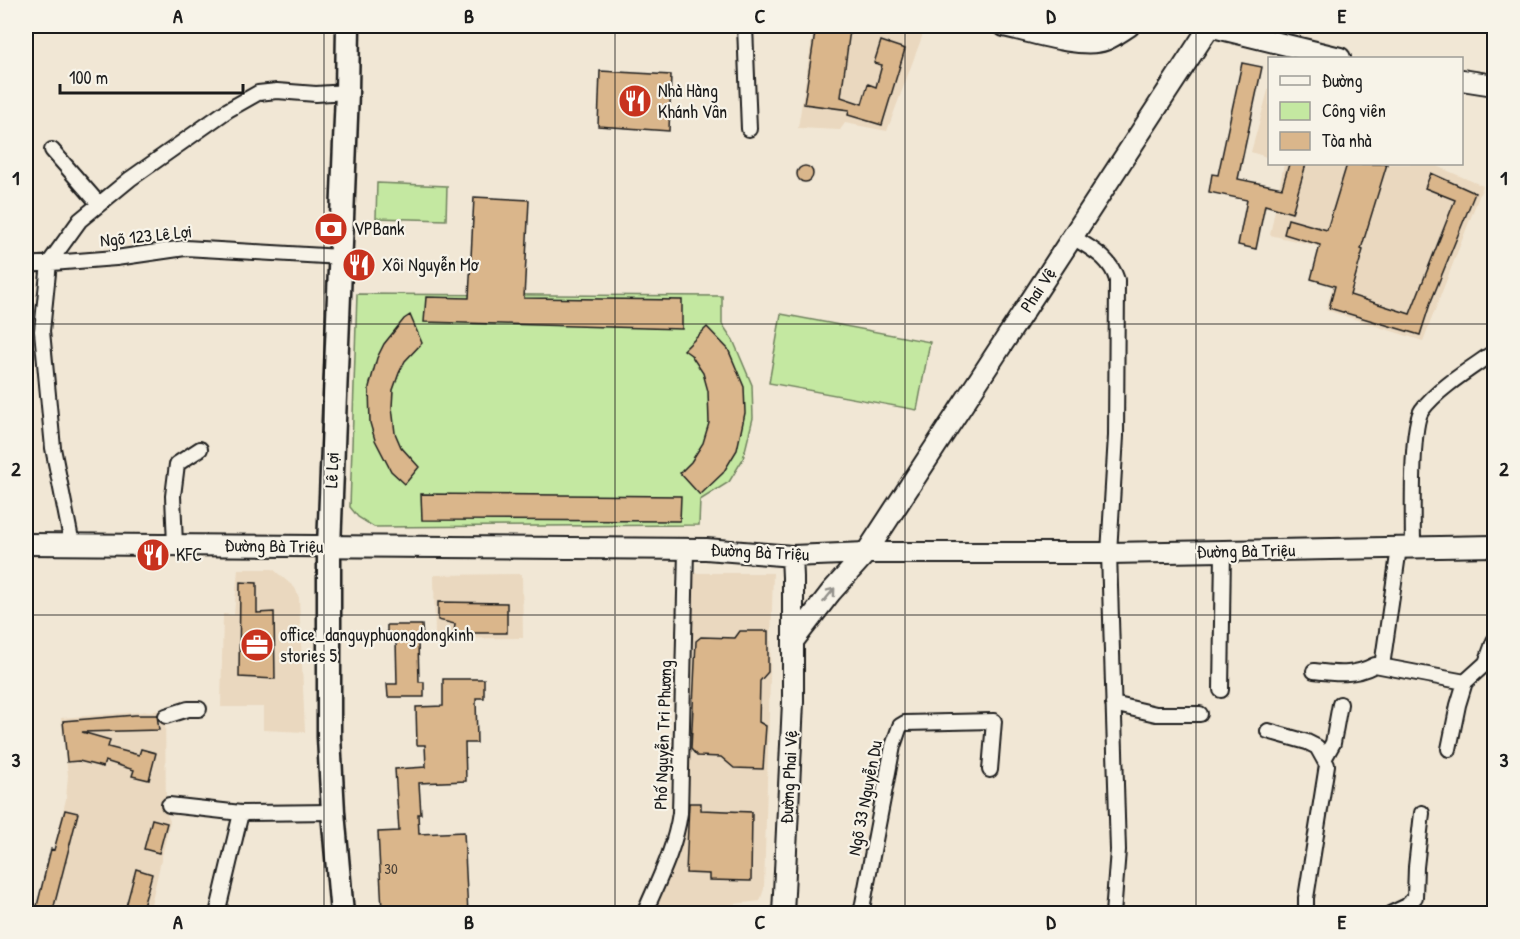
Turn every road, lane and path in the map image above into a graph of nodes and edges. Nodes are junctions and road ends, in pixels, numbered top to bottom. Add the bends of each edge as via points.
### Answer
1 (348, 26) edge
2 (745, 26) edge
3 (1004, 26) edge
4 (1129, 26) edge
5 (1209, 26) edge
6 (1337, 57) edge
7 (1463, 80) edge
8 (1494, 85) edge
9 (347, 92) junction
10 (749, 129) dead end
11 (52, 150) dead end
12 (99, 204) junction
13 (1072, 237) junction
14 (341, 257) junction
15 (49, 263) junction
16 (26, 265) edge
17 (1494, 352) edge
18 (200, 449) dead end
19 (26, 544) edge
20 (72, 544) junction
21 (175, 545) junction
22 (1494, 546) edge
23 (329, 547) junction
24 (1406, 548) junction
25 (686, 550) junction
26 (1223, 551) junction
27 (1109, 553) junction
28 (866, 554) junction
29 (792, 556) junction
30 (794, 640) junction
31 (1494, 640) edge
32 (1382, 666) junction
33 (1314, 671) dead end
34 (1465, 682) junction
35 (1221, 690) dead end
36 (1113, 704) junction
37 (1340, 704) dead end
38 (199, 709) dead end
39 (1200, 714) dead end
40 (166, 716) dead end
41 (1268, 731) dead end
42 (1449, 749) dead end
43 (1324, 759) junction
44 (990, 770) dead end
45 (169, 805) dead end
46 (333, 812) junction
47 (241, 813) junction
48 (1422, 813) dead end
49 (217, 914) edge
50 (342, 914) edge
51 (644, 914) edge
52 (783, 914) edge
53 (861, 914) edge
54 (1113, 914) edge
55 (1306, 914) edge
56 (1390, 914) edge

1 - 9 main road, Lê Lợi
2 - 10 street
3 - 4 main road via 1079,43 1104,40
5 - 6 main road
5 - 13 main road, Phai Vệ
7 - 8 main road
9 - 12 street via 258,93 198,130
9 - 14 main road, Lê Lợi
11 - 12 street
12 - 15 street via 80,220
13 - 27 street via 1107,260 1117,280 1116,436
13 - 28 main road, Phai Vệ
14 - 15 street, Ngõ 123 Lê Lợi via 185,248
14 - 23 main road, Lê Lợi
15 - 16 street, Ngõ 123 Lê Lợi
15 - 20 street via 42,332 53,448
17 - 24 street via 1452,382 1421,411 1416,424
18 - 21 street via 177,464 173,496
19 - 20 main road, Đường Bà Triệu
20 - 21 main road, Đường Bà Triệu
21 - 23 main road, Đường Bà Triệu
22 - 24 main road, Đường Bà Triệu
23 - 25 main road, Đường Bà Triệu
23 - 46 main road, Lê Lợi
24 - 26 main road, Đường Bà Triệu
24 - 32 street
25 - 29 main road, Đường Bà Triệu
25 - 51 street, Phố Nguyễn Tri Phương via 680,813 673,846
26 - 27 main road, Đường Bà Triệu
26 - 35 street
27 - 28 main road, Đường Bà Triệu
27 - 36 street
28 - 29 main road, Đường Bà Triệu
30 -> 28 main road
29 - 30 main road, Đường Phai Vệ
30 - 52 main road, Đường Phai Vệ
31 - 34 street via 1486,663
32 - 33 street via 1351,674
32 - 34 street
34 - 42 street
36 - 39 street via 1156,714
36 - 54 street via 1118,850
37 - 43 street via 1333,742
38 - 40 street
41 - 43 street via 1307,742 1317,747
43 - 55 street via 1327,765
44 - 53 street, Ngõ 33 Nguyễn Du via 994,721 900,726
45 - 47 street
46 - 47 street
46 - 50 main road, Lê Lợi
47 - 49 street
48 - 56 street via 1415,897

